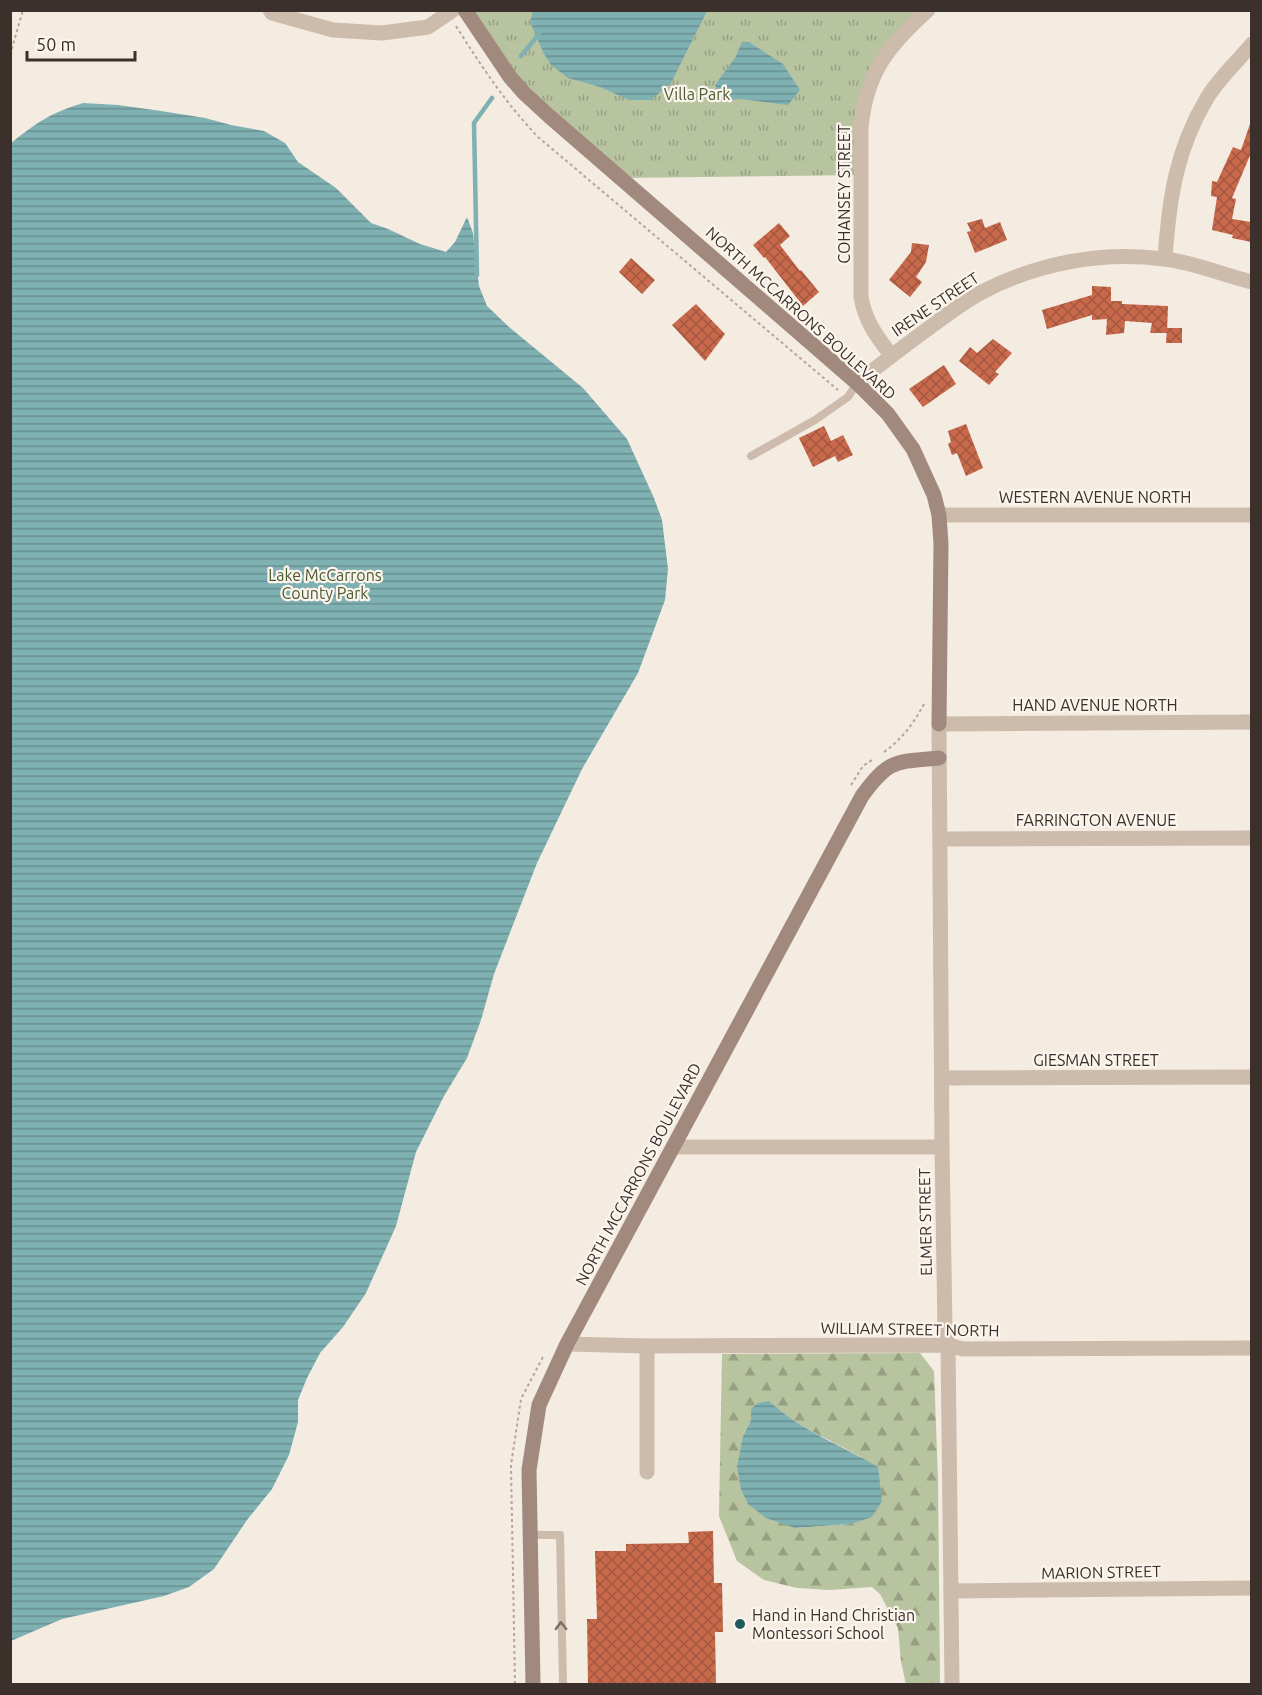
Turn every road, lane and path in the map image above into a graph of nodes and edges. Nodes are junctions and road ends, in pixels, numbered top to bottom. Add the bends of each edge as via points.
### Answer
1 (22, 10) edge
2 (270, 10) edge
3 (465, 10) edge
4 (928, 10) edge
5 (451, 12) edge
6 (1251, 44) edge
7 (10, 55) edge
8 (1165, 259) junction
9 (1251, 282) edge
10 (891, 356) junction
11 (857, 383) junction
12 (848, 397) junction
13 (751, 456) dead end
14 (939, 515) junction
15 (1251, 515) edge
16 (924, 704) dead end
17 (1251, 722) edge
18 (939, 724) junction
19 (884, 752) dead end
20 (877, 757) dead end
21 (939, 758) junction
22 (847, 792) dead end
23 (1251, 838) edge
24 (940, 839) junction
25 (1251, 1077) edge
26 (942, 1078) junction
27 (674, 1147) junction
28 (942, 1147) junction
29 (567, 1344) junction
30 (948, 1345) junction
31 (647, 1346) junction
32 (1251, 1348) edge
33 (647, 1472) dead end
34 (530, 1535) junction
35 (1251, 1588) edge
36 (951, 1591) junction
37 (533, 1684) edge
38 (563, 1684) edge
39 (952, 1684) edge

1 - 7 path
2 - 5 street via 333,30 382,33 428,27
3 - 11 street, NORTH MCCARRONS BOULEVARD via 524,93
4 - 10 street, COHANSEY STREET via 887,52 876,70 863,110 861,297 869,324
5 - 12 path via 502,95 538,136
6 - 8 street via 1208,97 1184,147 1174,177
8 - 9 street, IRENE STREET
8 - 10 street, IRENE STREET via 1109,257 1074,261 1014,277 955,309
10 - 11 street, IRENE STREET
11 - 12 lane
11 - 14 street, NORTH MCCARRONS BOULEVARD via 914,448
12 - 13 lane
14 - 15 street, WESTERN AVENUE NORTH
14 - 18 street, NORTH MCCARRONS BOULEVARD
16 - 19 path via 904,735
17 - 18 street, HAND AVENUE NORTH
18 - 21 street, ELMER STREET
20 - 22 path via 863,766
21 - 24 street, ELMER STREET
21 - 27 street, NORTH MCCARRONS BOULEVARD via 900,761 885,768 862,796
23 - 24 street, FARRINGTON AVENUE
24 - 26 street, ELMER STREET
25 - 26 street, GIESMAN STREET
26 - 28 street, ELMER STREET
27 - 28 street
27 - 29 street, NORTH MCCARRONS BOULEVARD
28 - 30 street, ELMER STREET
29 - 31 street, WILLIAM STREET NORTH
29 - 34 street, NORTH MCCARRONS BOULEVARD via 539,1405 529,1470
30 - 31 street, WILLIAM STREET NORTH
30 - 32 street, WILLIAM STREET NORTH via 963,1349
30 - 36 street, ELMER STREET
31 - 33 street
34 - 37 street, NORTH MCCARRONS BOULEVARD
38 -> 34 lane via 560,1535
35 - 36 street, MARION STREET
36 - 39 street, ELMER STREET

